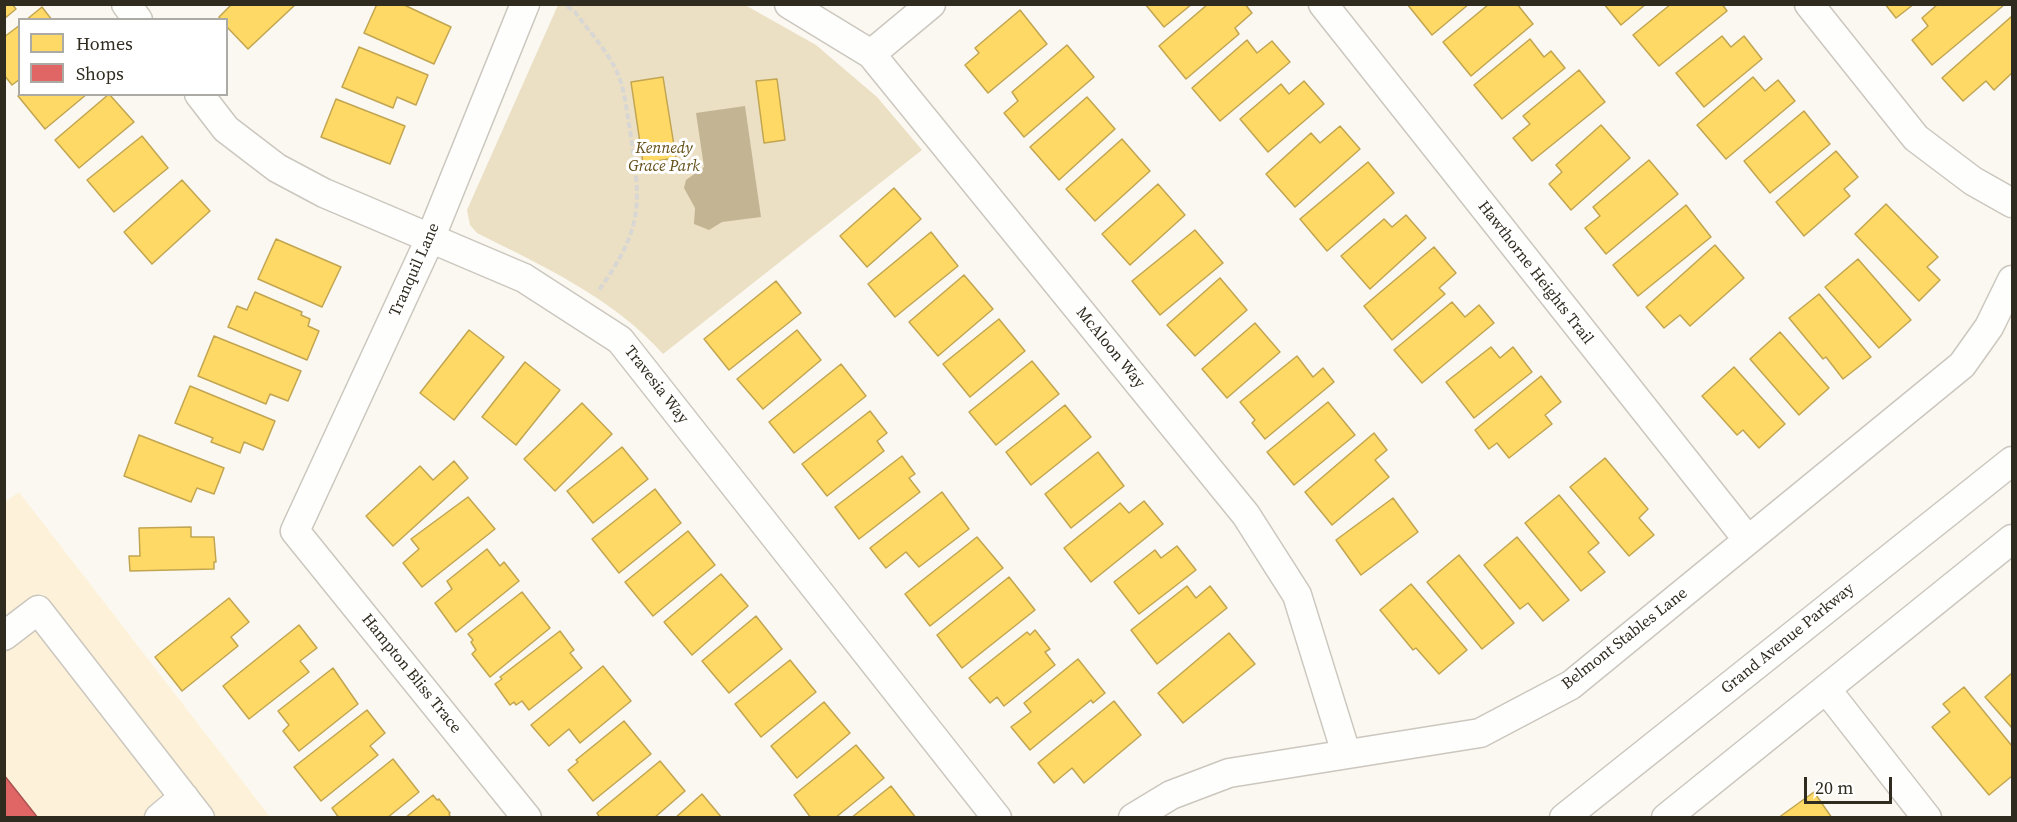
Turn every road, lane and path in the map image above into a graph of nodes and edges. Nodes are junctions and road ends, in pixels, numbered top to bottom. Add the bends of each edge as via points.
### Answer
1 (126, 4) edge
2 (525, 4) edge
3 (789, 4) edge
4 (931, 4) edge
5 (1323, 4) edge
6 (1809, 4) edge
7 (567, 6) edge
8 (136, 18) edge
9 (872, 54) junction
10 (200, 96) edge
11 (2013, 203) edge
12 (430, 239) junction
13 (2013, 280) edge
14 (599, 290) dead end
15 (2013, 460) edge
16 (296, 531) joint
17 (2013, 538) edge
18 (1748, 540) junction
19 (4, 636) edge
20 (1826, 689) junction
21 (1346, 753) junction
22 (192, 807) edge
23 (159, 818) edge
24 (527, 818) edge
25 (997, 818) edge
26 (1133, 818) edge
27 (1564, 818) edge
28 (1666, 818) edge
29 (1927, 818) edge

1 - 8 street
2 - 12 street, Tranquil Lane
3 - 9 street, McAloon Way
4 - 9 street
5 - 18 street, Hawthorne Heights Trail
6 - 11 street via 1916,138 1973,181
7 - 14 path via 616,68 623,87 637,180 638,203 627,246
9 - 21 street, McAloon Way via 1246,515 1297,595
10 - 12 street, Travesia Way via 226,129 277,168
12 - 16 street, Tranquil Lane
12 - 25 street, Travesia Way via 524,279 620,340
13 - 18 street, Belmont Stables Lane via 1989,327 1962,365
15 - 27 street, Grand Avenue Parkway
16 - 24 street, Hampton Bliss Trace
17 - 20 street
18 - 21 street, Belmont Stables Lane via 1571,685 1480,733
19 - 22 street via 38,610
20 - 28 street
20 - 29 street
21 - 26 street, Belmont Stables Lane via 1229,772 1171,795
22 - 23 street

